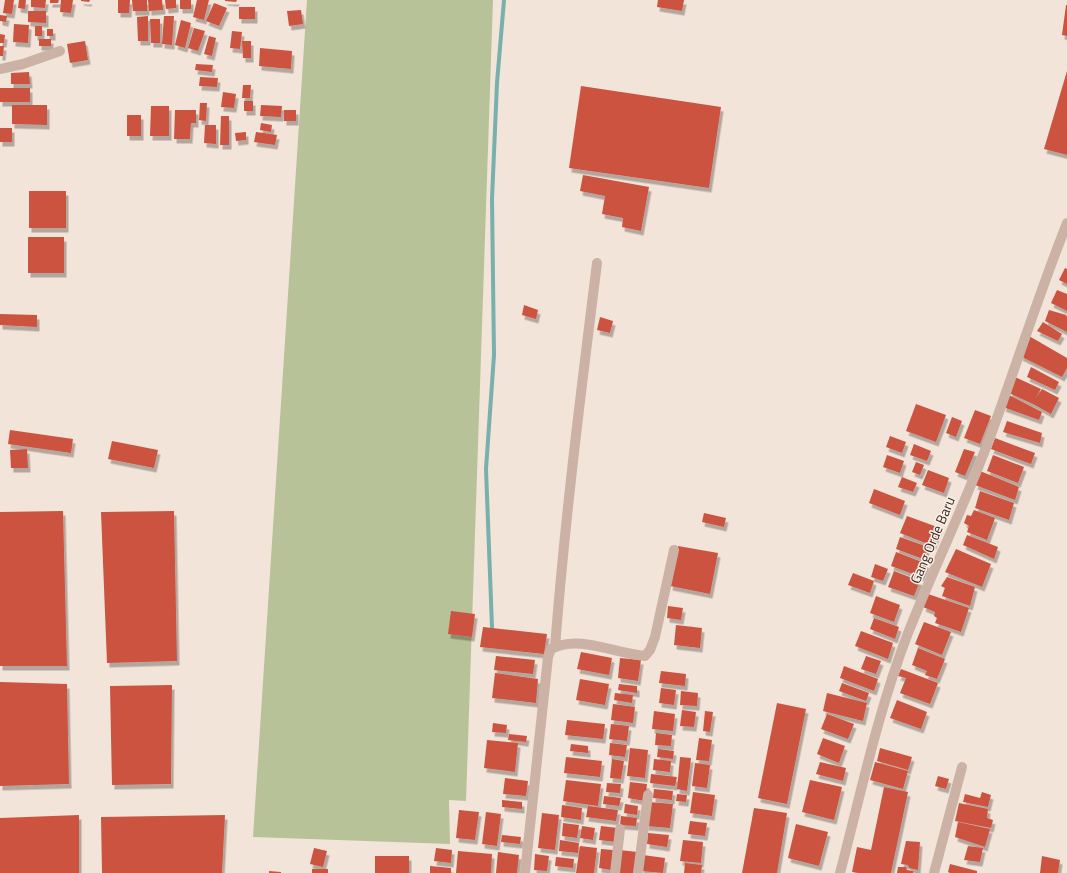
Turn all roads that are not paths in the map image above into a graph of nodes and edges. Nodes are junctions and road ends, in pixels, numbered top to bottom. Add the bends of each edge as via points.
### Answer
1 (60, 51) dead end
2 (0, 69) edge
3 (1067, 223) edge
4 (597, 263) dead end
5 (674, 550) dead end
6 (555, 647) junction
7 (962, 767) dead end
8 (648, 795) dead end
9 (620, 829) dead end
10 (525, 873) edge
11 (615, 873) edge
12 (638, 873) edge
13 (840, 873) edge
14 (934, 873) edge

1 - 2 street
3 - 13 street, Gang Orde Baru via 993,429 908,634 875,737
4 - 6 street via 575,438
5 - 6 street via 655,637 645,656 599,646 563,644
6 - 10 street via 551,649 548,657
7 - 14 street
8 - 12 street
9 - 11 street

